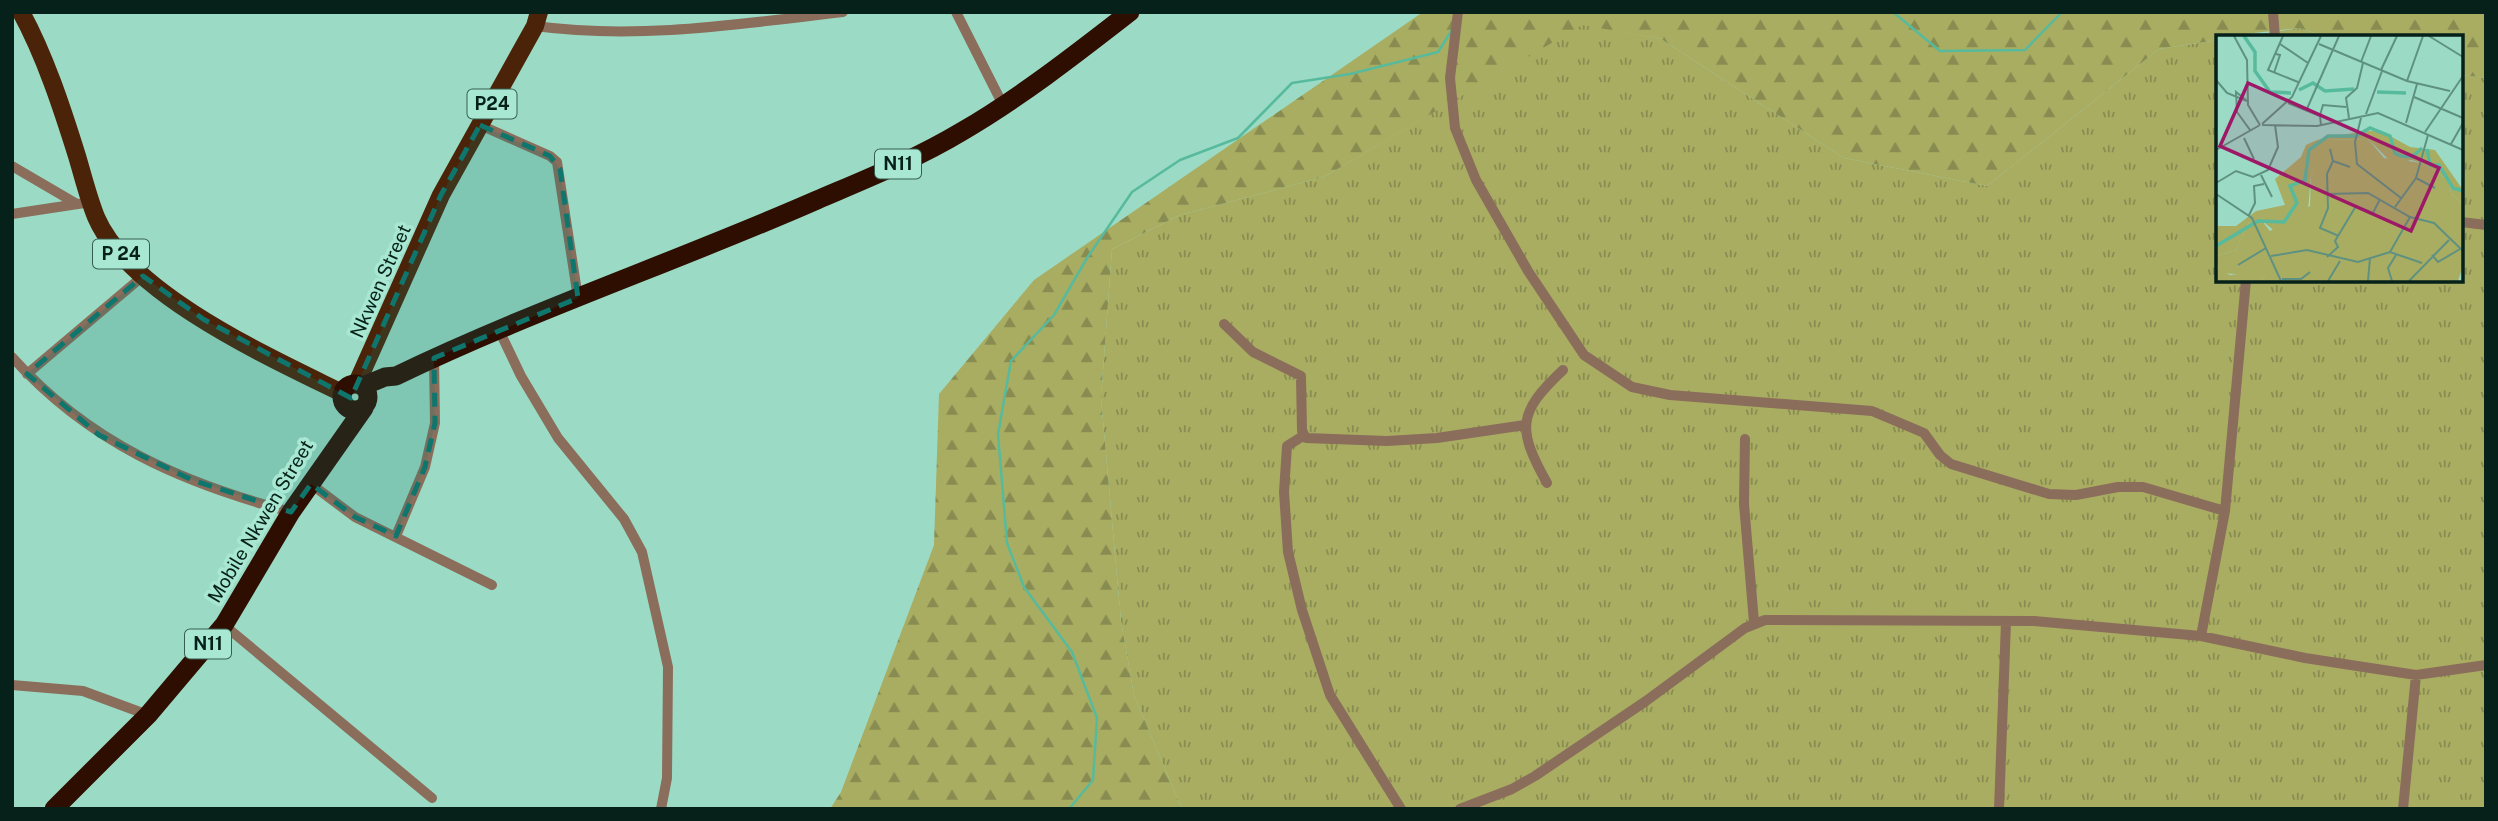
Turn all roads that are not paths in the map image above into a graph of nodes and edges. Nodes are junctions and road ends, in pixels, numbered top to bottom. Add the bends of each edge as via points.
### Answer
1 (21, 12) edge
2 (843, 12) edge
3 (956, 12) edge
4 (1130, 12) edge
5 (1458, 12) edge
6 (2273, 12) edge
7 (775, 16) edge
8 (537, 19) edge
9 (2275, 35) edge
10 (1003, 105) junction
11 (480, 125) junction
12 (12, 166) edge
13 (84, 203) junction
14 (12, 214) edge
15 (2463, 222) edge
16 (2486, 225) edge
17 (143, 276) junction
18 (2246, 282) edge
19 (578, 298) junction
20 (1224, 324) dead end
21 (499, 330) junction
22 (12, 357) edge
23 (435, 358) junction
24 (1563, 370) dead end
25 (27, 374) junction
26 (356, 395) junction
27 (1525, 425) junction
28 (1303, 436) junction
29 (1745, 439) dead end
30 (1547, 483) dead end
31 (311, 484) junction
32 (2225, 511) junction
33 (291, 512) junction
34 (396, 536) junction
35 (492, 584) dead end
36 (1754, 622) junction
37 (2006, 622) junction
38 (224, 625) junction
39 (2201, 636) junction
40 (2486, 665) edge
41 (2416, 675) junction
42 (12, 685) edge
43 (148, 715) junction
44 (432, 798) dead end
45 (54, 809) edge
46 (661, 809) edge
47 (1401, 809) edge
48 (1460, 809) edge
49 (1999, 809) edge
50 (2403, 809) edge

1 - 13 main road, P 24 via 63,115
2 - 7 street
3 - 10 street
4 - 10 highway, N11
5 - 32 street via 1451,90 1455,128 1476,180 1574,341 1603,369 1632,387 1670,396 1871,411 1924,433 1951,464 2049,494 2143,487
6 - 9 street
7 - 8 street via 667,32 581,33
8 - 11 main road, P24
10 - 19 highway, N11 via 869,177
11 - 19 street via 557,162
11 - 26 main road, Nkwen Street / P24 via 441,195
12 - 13 street
13 - 14 street
13 - 17 main road, P 24 via 109,241
15 - 16 street
17 - 25 street
17 - 26 main road, P 24 via 203,319
18 - 32 street
19 - 21 highway, N11
20 - 28 street via 1254,352 1301,376
21 - 23 highway, N11
21 - 46 street via 558,438 624,519 642,552 668,667 667,778
22 - 25 street
23 - 26 highway, N11 via 384,377
23 - 34 street via 435,423 425,467
24 - 27 street via 1539,392
25 - 33 street via 99,435 192,480
26 - 31 highway, Mobile Nkwen Street / N11 via 331,455
27 - 28 street via 1387,441
27 - 30 street via 1533,458
28 - 47 street via 1287,446 1284,492 1288,552 1302,610 1330,695
29 - 36 street via 1744,504
31 - 33 highway, Mobile Nkwen Street / N11
31 - 34 street via 355,517
32 - 39 street
33 - 38 highway, Mobile Nkwen Street / N11
34 - 35 street
36 - 37 street via 1852,618
36 - 48 street via 1535,776
37 - 39 street
37 - 49 street
38 - 43 highway, Mobile Nkwen Street / N11
38 - 44 street
39 - 41 street
40 - 41 street
41 - 50 street
42 - 43 street via 83,691
43 - 45 highway, Mobile Nkwen Street / N11

